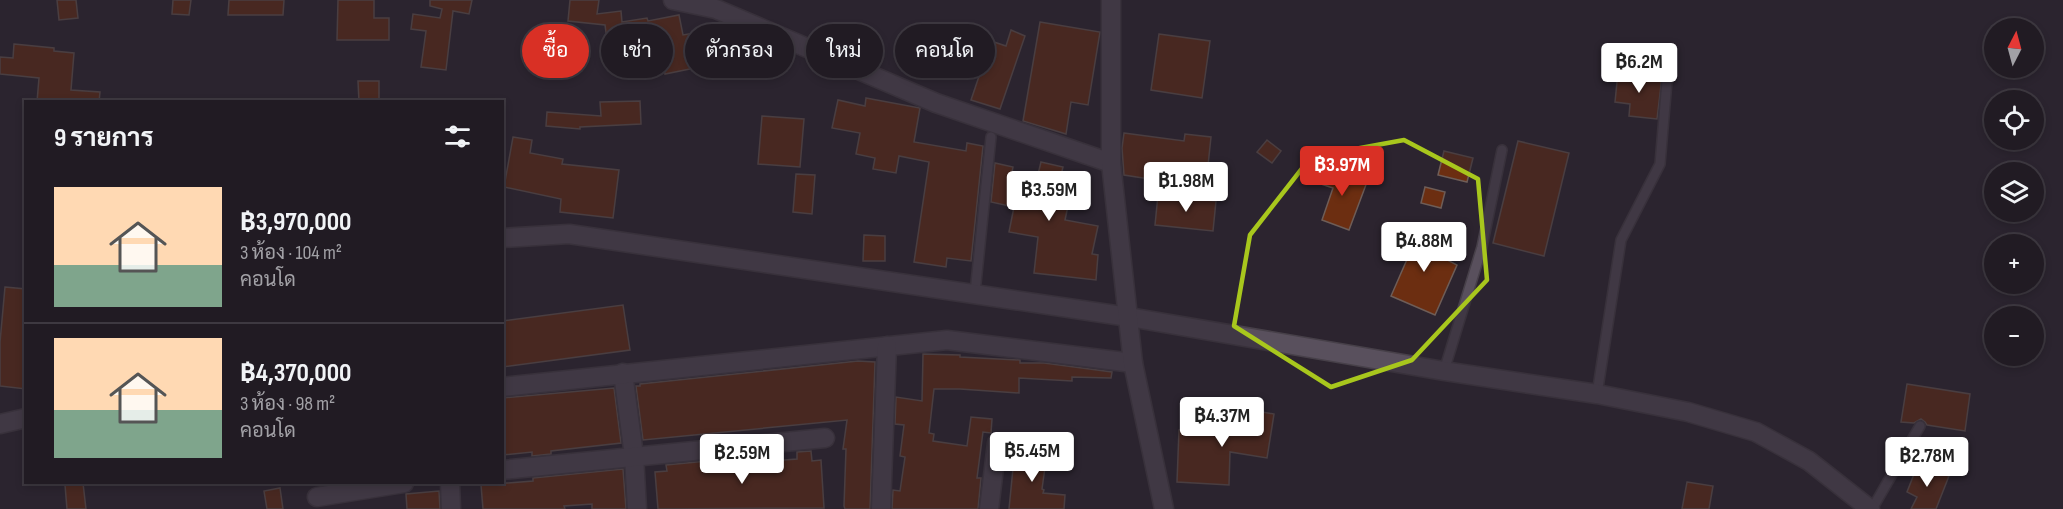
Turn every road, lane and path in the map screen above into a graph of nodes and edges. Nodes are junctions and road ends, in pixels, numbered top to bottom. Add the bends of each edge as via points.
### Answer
1 (673, 0) edge
2 (1111, 0) edge
3 (717, 4) edge
4 (1667, 81) dead end
5 (991, 137) dead end
6 (1502, 150) dead end
7 (1111, 163) junction
8 (504, 238) edge
9 (975, 293) junction
10 (1129, 317) junction
11 (887, 346) junction
12 (1133, 363) junction
13 (1444, 371) junction
14 (623, 373) junction
15 (504, 387) edge
16 (1598, 394) junction
17 (24, 418) edge
18 (0, 424) edge
19 (1920, 426) dead end
20 (825, 438) dead end
21 (997, 443) dead end
22 (634, 456) junction
23 (504, 470) edge
24 (398, 484) edge
25 (450, 484) edge
26 (317, 497) dead end
27 (451, 509) edge
28 (637, 509) edge
29 (881, 509) edge
30 (989, 509) edge
31 (1164, 509) edge
32 (1871, 509) edge

1 - 3 street
2 - 7 street
3 - 7 street via 936,102
4 - 16 lane via 1660,164 1621,240
5 - 9 lane
6 - 13 lane via 1482,247
7 - 10 street
8 - 9 street via 569,234
9 - 10 street
10 - 12 street
10 - 13 street
11 - 12 street via 947,340
11 - 14 street
11 - 29 street
12 - 31 street
13 - 16 street
14 - 15 street
14 - 22 street
16 - 32 street via 1688,412 1756,432 1809,461
17 - 18 street
19 - 32 lane
20 - 22 street
21 - 30 street
22 - 23 street
22 - 28 street
24 - 26 street
25 - 27 street

